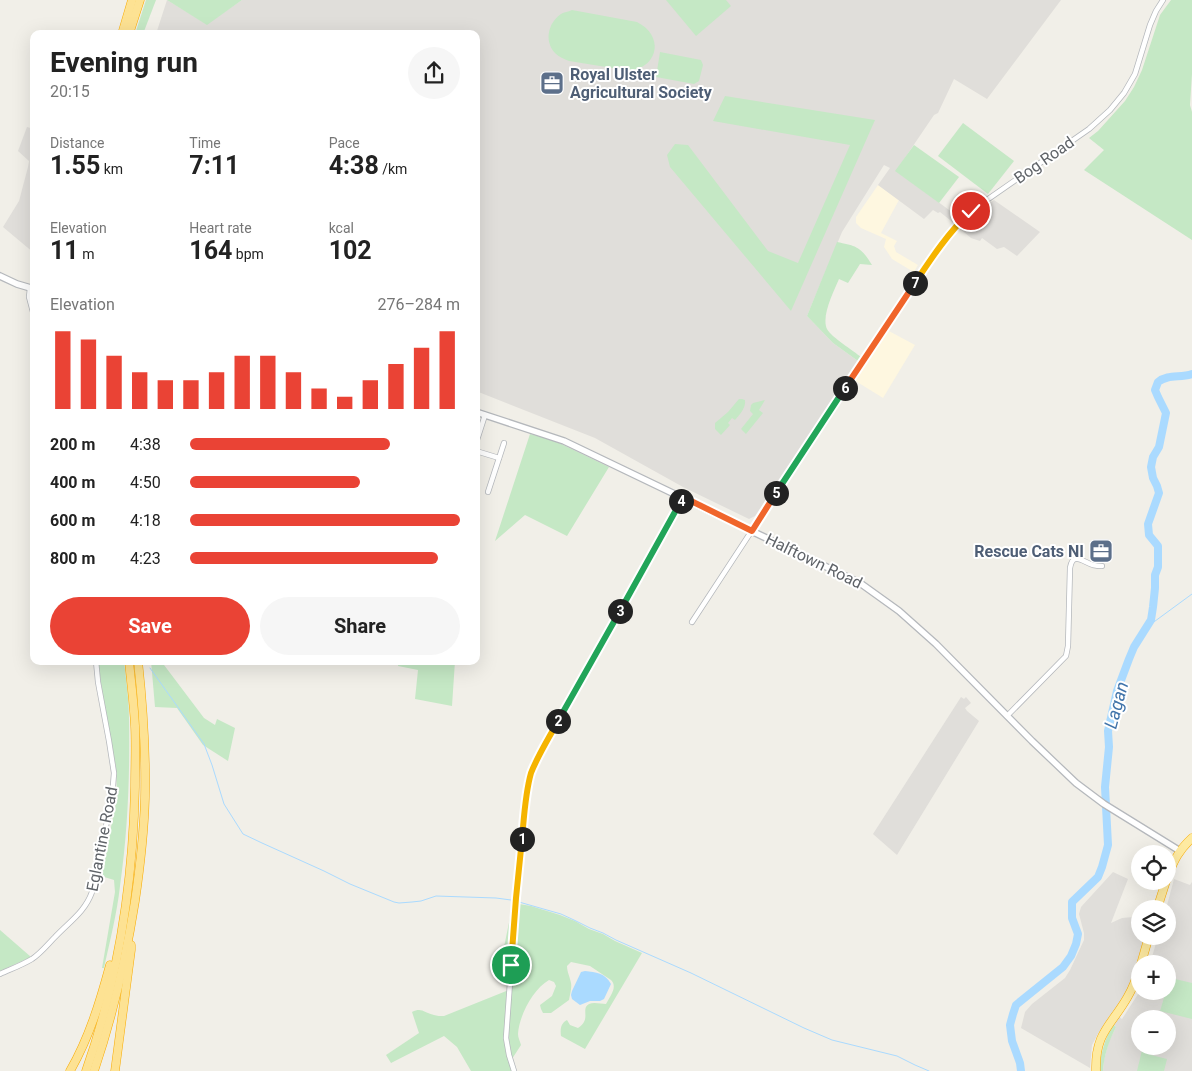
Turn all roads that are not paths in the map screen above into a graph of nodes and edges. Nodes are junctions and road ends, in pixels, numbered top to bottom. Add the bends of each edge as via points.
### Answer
1 (132, 0) edge
2 (140, 0) edge
3 (1163, 0) edge
4 (123, 30) edge
5 (130, 30) edge
6 (0, 276) edge
7 (30, 287) edge
8 (480, 413) edge
9 (485, 415) junction
10 (480, 431) edge
11 (504, 444) dead end
12 (480, 452) edge
13 (499, 458) junction
14 (488, 492) dead end
15 (683, 497) junction
16 (752, 531) junction
17 (1102, 566) dead end
18 (692, 622) dead end
19 (96, 665) edge
20 (129, 665) edge
21 (138, 665) edge
22 (1007, 716) junction
23 (1190, 843) edge
24 (1180, 851) junction
25 (1176, 856) edge
26 (124, 918) junction
27 (130, 931) junction
28 (0, 974) edge
29 (1131, 992) edge
30 (70, 1071) edge
31 (86, 1071) edge
32 (94, 1071) edge
33 (115, 1071) edge
34 (514, 1071) edge
35 (1096, 1071) edge

1 - 4 highway
2 - 5 highway
3 - 16 street, Bog Road via 1150,26 1135,74 1110,110 971,211 947,236
6 - 7 street
8 - 9 street, Halftown Road
9 - 10 street
9 - 15 street, Halftown Road via 564,440
11 - 13 street
12 - 13 street
13 - 14 street
15 - 16 street, Halftown Road
15 - 34 street via 532,772 516,898 507,1025 507,1046
16 - 18 street, Bog Road
16 - 22 street, Halftown Road via 860,583 879,596 936,644
17 - 22 street via 1077,559 1071,562 1066,656
19 - 28 street, Eglantine Road via 114,786 92,892 87,905 44,949
20 - 26 highway via 135,727 135,787
21 - 27 highway via 144,725 145,799
22 - 24 street, Halftown Road via 1068,777 1095,798
23 - 24 highway
24 - 25 highway
26 - 30 highway via 96,1013
26 - 31 highway via 106,1005
27 - 32 highway via 116,998
27 - 33 highway via 132,950
29 - 35 highway via 1102,1034

